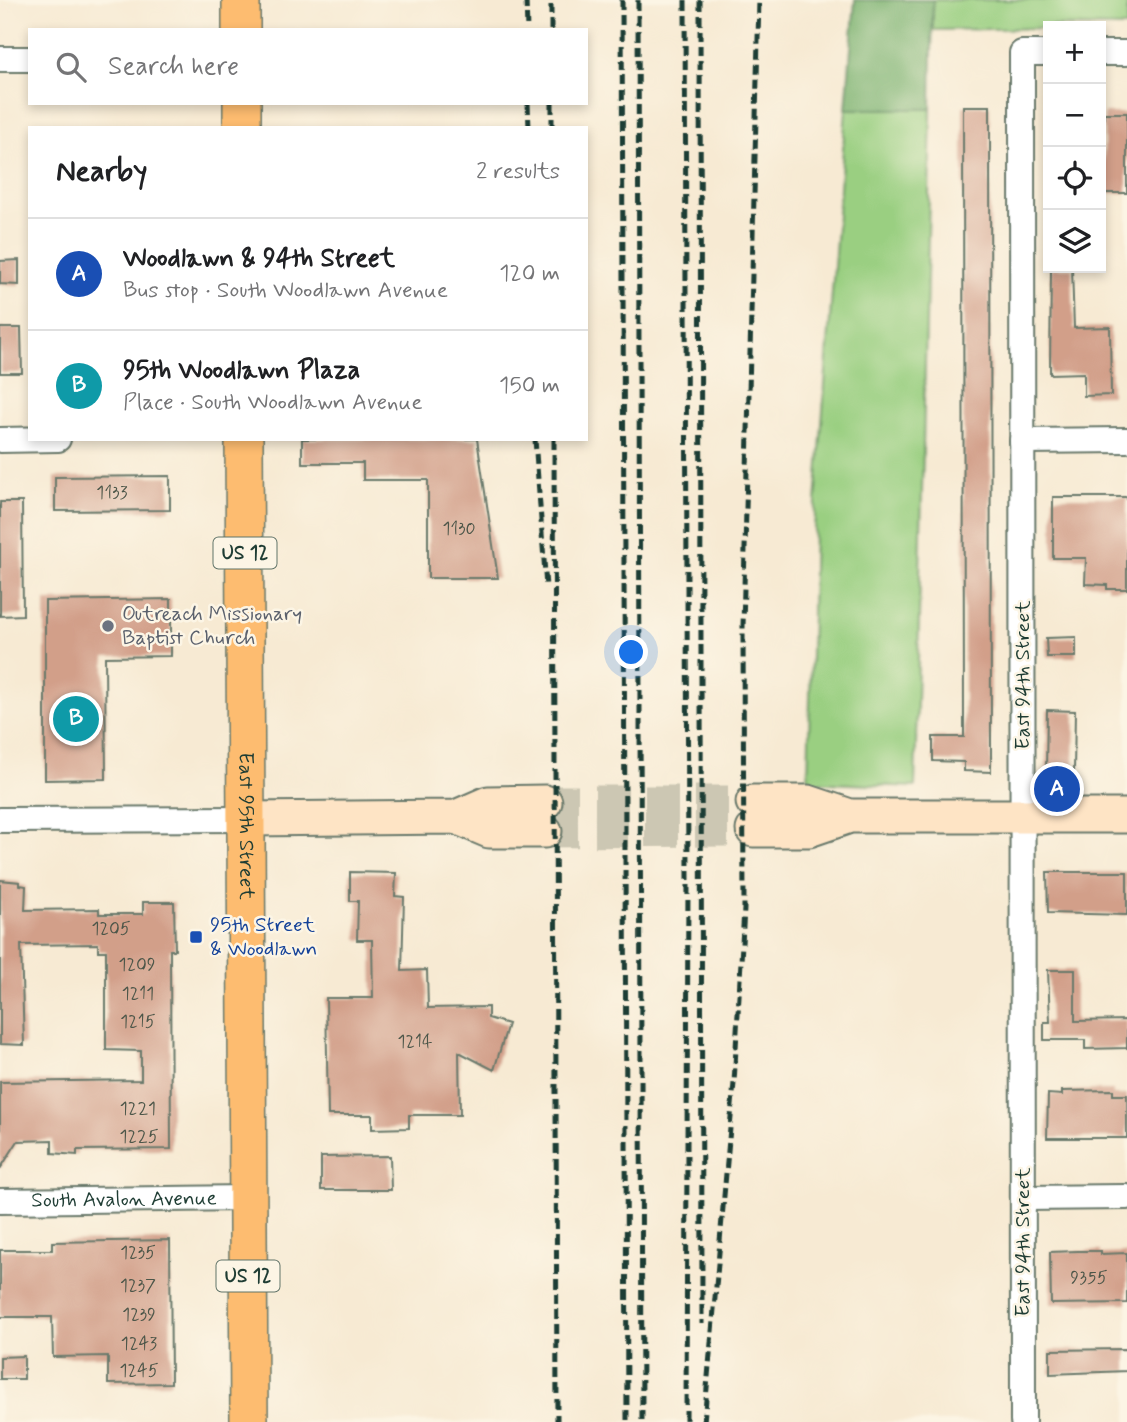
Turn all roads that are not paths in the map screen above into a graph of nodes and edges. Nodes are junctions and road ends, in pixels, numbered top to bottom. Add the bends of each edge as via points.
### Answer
1 (241, 0) edge
2 (241, 28) edge
3 (1043, 53) edge
4 (1106, 53) edge
5 (1127, 53) edge
6 (28, 58) edge
7 (0, 59) edge
8 (242, 105) edge
9 (242, 126) edge
10 (0, 440) edge
11 (28, 440) edge
12 (1127, 440) edge
13 (244, 441) edge
14 (1022, 441) junction
15 (545, 816) tunnel mouth
16 (753, 816) tunnel mouth
17 (1024, 816) junction
18 (1127, 816) edge
19 (246, 819) junction
20 (0, 820) edge
21 (248, 1198) junction
22 (1023, 1198) junction
23 (1127, 1198) edge
24 (0, 1201) edge
25 (249, 1422) edge
26 (1024, 1422) edge

1 - 2 main road
3 - 14 street, East 94th Street via 1022,53
4 - 5 street
6 - 7 street
8 - 9 main road
10 - 11 street
12 - 14 street
13 - 19 main road, East 95th Street / US 12
14 - 17 street, East 94th Street
15 - 19 street via 488,803 456,817
16 - 17 street via 809,830 850,816
17 - 18 street
17 - 22 street, East 94th Street
19 - 20 street
19 - 21 main road, East 95th Street / US 12
21 - 24 street, South Avalon Avenue
21 - 25 main road, East 95th Street / US 12
22 - 23 street
22 - 26 street, East 94th Street

